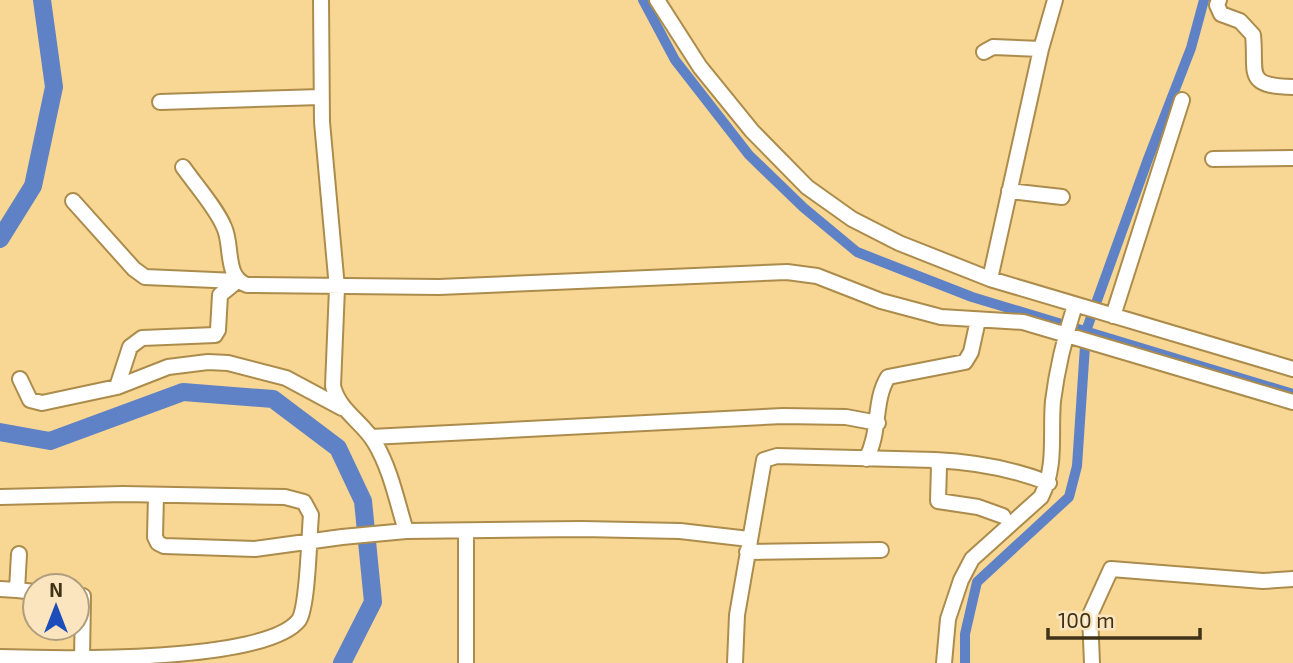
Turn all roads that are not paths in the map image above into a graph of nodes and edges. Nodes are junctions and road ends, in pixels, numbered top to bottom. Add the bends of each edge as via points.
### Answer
1 (321, 0) edge
2 (657, 0) edge
3 (1055, 0) edge
4 (1219, 0) edge
5 (1041, 49) junction
6 (984, 52) dead end
7 (1293, 87) edge
8 (321, 97) junction
9 (1182, 100) dead end
10 (160, 102) dead end
11 (1293, 158) edge
12 (1213, 159) dead end
13 (183, 167) dead end
14 (1009, 191) junction
15 (1062, 197) dead end
16 (73, 201) dead end
17 (990, 279) junction
18 (237, 281) junction
19 (337, 288) junction
20 (1079, 306) junction
21 (1110, 315) junction
22 (978, 320) junction
23 (1070, 335) junction
24 (1293, 369) edge
25 (20, 379) dead end
26 (117, 387) junction
27 (1293, 402) edge
28 (346, 410) junction
29 (878, 423) junction
30 (371, 437) junction
31 (866, 459) junction
32 (935, 460) junction
33 (1049, 483) junction
34 (156, 495) junction
35 (0, 497) edge
36 (1003, 516) dead end
37 (406, 531) junction
38 (466, 532) junction
39 (309, 544) junction
40 (748, 545) junction
41 (881, 550) dead end
42 (19, 554) dead end
43 (1293, 579) edge
44 (0, 589) edge
45 (17, 590) junction
46 (21, 590) edge
47 (82, 642) edge
48 (0, 657) edge
49 (82, 660) junction
50 (466, 663) edge
51 (735, 663) edge
52 (944, 663) edge
53 (1092, 663) edge

1 - 8 street
2 - 17 street via 700,67 807,187 852,219 899,243
3 - 5 street
4 - 7 street via 1221,14 1252,32 1256,77 1271,86
5 - 6 street via 993,47
5 - 14 street
8 - 10 street
8 - 19 street
9 - 21 street
11 - 12 street
13 - 18 street via 225,227
14 - 15 street
14 - 17 street
16 - 18 street via 145,277
17 - 20 street
18 - 19 street via 253,286
18 - 26 street via 220,295 215,335 134,342
19 - 22 street via 787,272 817,275 920,312
19 - 28 street via 333,387
20 - 21 street
20 - 23 street
21 - 24 street
22 - 23 street via 1013,320
22 - 29 street via 965,362 888,377 881,388
23 - 27 street
23 - 33 street via 1054,400
25 - 26 street via 35,403
26 - 28 street via 168,367 228,363 286,378
28 - 30 street
29 - 30 street via 846,417 783,416
29 - 31 street
30 - 37 street via 386,467
31 - 32 street
31 - 40 street via 777,456 764,460
32 - 33 street via 973,462
32 - 36 street via 939,466 938,502 978,507
33 - 52 street via 1041,497 972,559 948,620
34 - 35 street
34 - 39 street via 301,500 310,511
34 - 39 street via 155,537 164,546 255,550
37 - 38 street
37 - 39 street
38 - 40 street via 642,528
38 - 50 street
39 - 49 street via 302,616 292,630 270,643 204,656
40 - 41 street
40 - 51 street
42 - 45 street
43 - 53 street via 1111,569 1090,615
44 - 45 street
45 - 46 street
47 - 49 street
48 - 49 street

